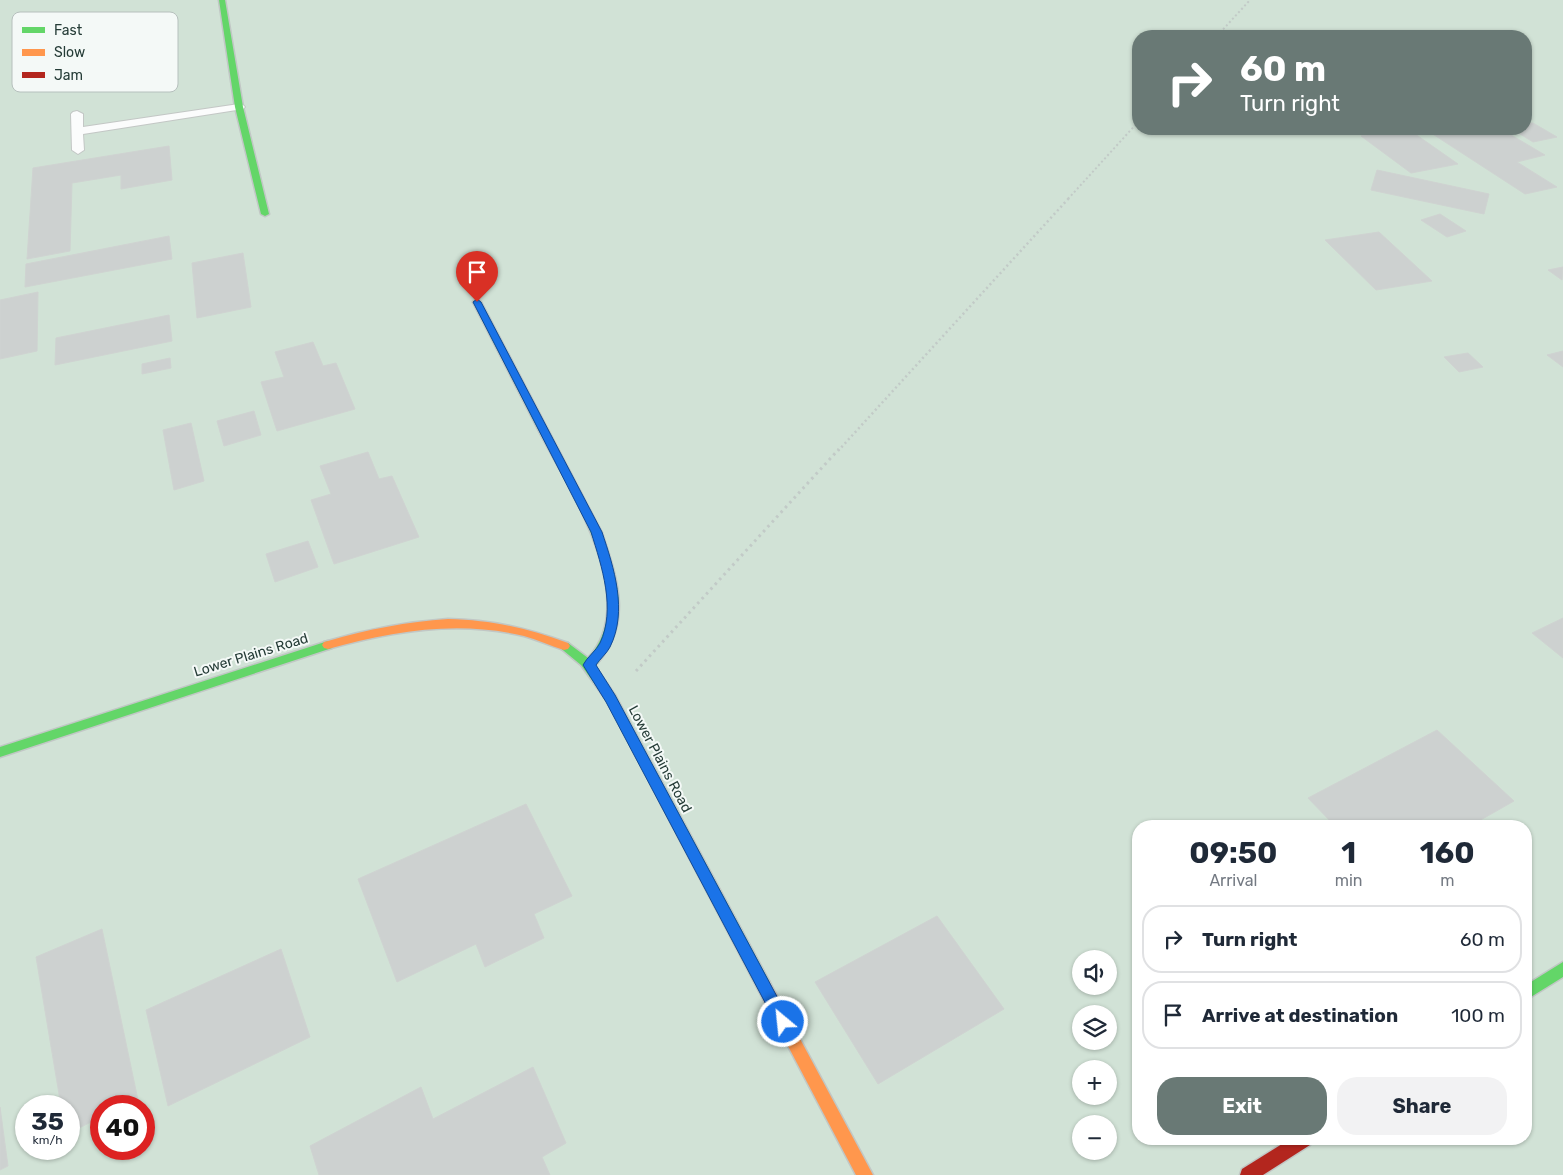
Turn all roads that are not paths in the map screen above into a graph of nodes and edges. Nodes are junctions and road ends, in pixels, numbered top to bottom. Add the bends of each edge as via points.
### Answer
1 (222, 0) edge
2 (239, 107) junction
3 (77, 114) dead end
4 (78, 131) junction
5 (78, 150) dead end
6 (265, 214) dead end
7 (477, 302) dead end
8 (589, 665) junction
9 (0, 752) edge
10 (1563, 969) edge
11 (1532, 989) edge
12 (1295, 1145) edge
13 (865, 1175) edge
14 (1249, 1175) edge

1 - 2 street
2 - 4 lane
2 - 6 street
3 - 4 lane
4 - 5 lane
7 - 8 street via 597,532 609,570 613,616 605,646
8 - 9 street, Lower Plains Road via 564,646 494,626 439,624 381,632 260,666
8 - 13 street, Lower Plains Road via 611,698
10 - 11 street
12 - 14 street

